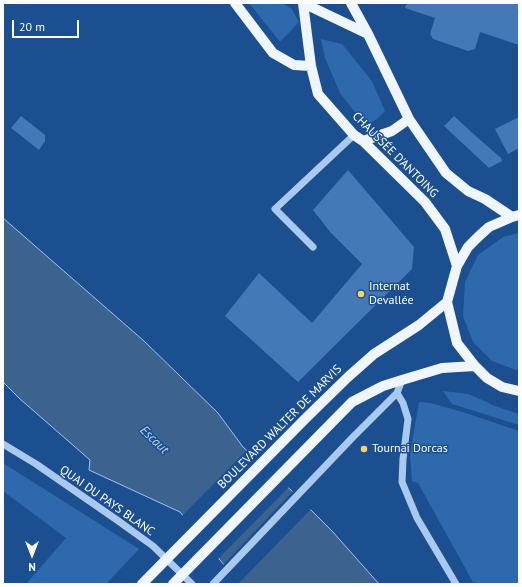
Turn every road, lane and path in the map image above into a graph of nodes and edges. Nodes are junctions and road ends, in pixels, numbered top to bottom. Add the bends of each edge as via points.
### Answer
1 (235, 3) edge
2 (303, 3) edge
3 (351, 3) edge
4 (368, 34) junction
5 (311, 66) junction
6 (409, 119) junction
7 (359, 138) junction
8 (515, 216) edge
9 (313, 247) dead end
10 (457, 266) junction
11 (447, 302) junction
12 (475, 366) junction
13 (402, 380) junction
14 (519, 391) edge
15 (397, 393) junction
16 (3, 444) edge
17 (142, 584) edge
18 (173, 584) edge
19 (192, 584) edge
20 (213, 584) edge
21 (456, 584) edge

1 - 5 main road via 273,53 294,65
2 - 4 main road
2 - 5 main road, CHAUSSÉE D'ANTOING
3 - 4 main road
4 - 6 main road
5 - 7 main road, CHAUSSÉE D'ANTOING via 318,94
6 - 7 main road via 392,131
6 - 8 main road via 446,173 468,191
7 - 9 street via 275,209
7 - 10 main road, CHAUSSÉE D'ANTOING via 425,202 445,229
8 - 10 main road via 489,227 468,247
10 - 11 main road
11 - 12 main road via 457,343
11 - 17 main road, BOULEVARD WALTER DE MARVIS via 374,354 348,377
12 - 13 main road via 442,368
12 - 14 main road via 487,378 502,387
13 - 15 street
13 - 18 main road via 383,386 352,402
15 - 20 street
15 - 21 street via 408,419 402,482 417,518
16 - 19 street, QUAI DU PAYS BLANC via 117,520 152,546

